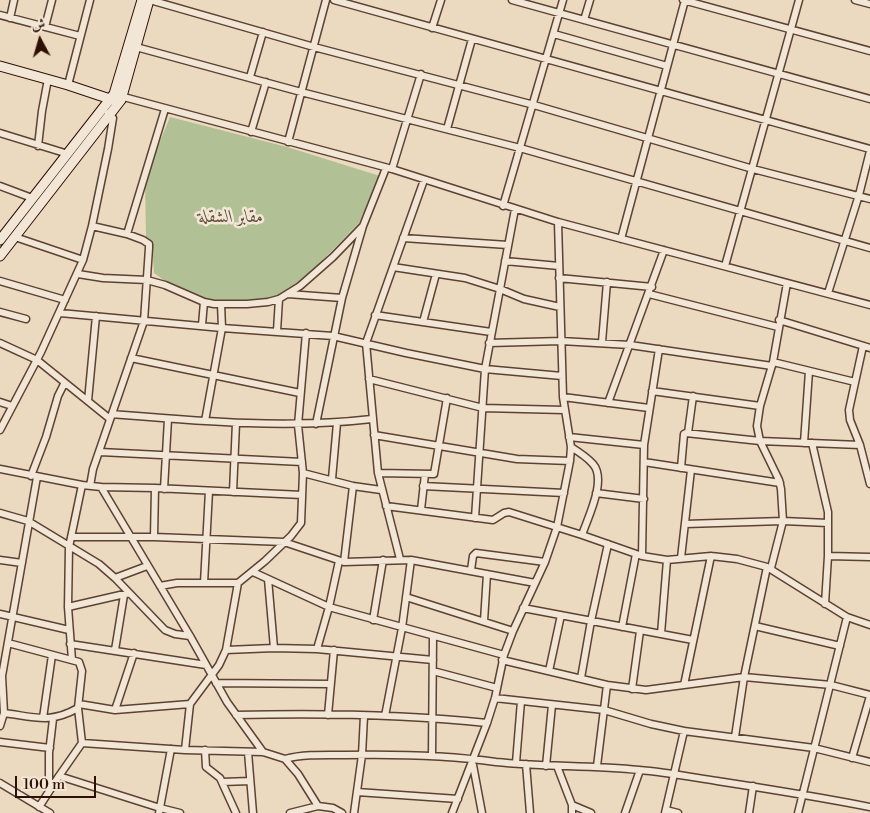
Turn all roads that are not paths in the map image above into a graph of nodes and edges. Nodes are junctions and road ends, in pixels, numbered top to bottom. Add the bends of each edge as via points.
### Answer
1 (14, 0) edge
2 (52, 0) edge
3 (90, 0) edge
4 (142, 0) edge
5 (149, 0) edge
6 (326, 0) edge
7 (334, 0) edge
8 (440, 0) edge
9 (512, 0) edge
10 (564, 0) edge
11 (590, 0) edge
12 (684, 0) edge
13 (799, 0) edge
14 (855, 0) edge
15 (870, 4) edge
16 (560, 13) junction
17 (0, 15) edge
18 (10, 18) junction
19 (584, 20) junction
20 (45, 27) junction
21 (432, 28) junction
22 (792, 29) junction
23 (263, 32) junction
24 (554, 34) junction
25 (80, 36) junction
26 (472, 39) junction
27 (673, 44) junction
28 (136, 47) junction
29 (314, 47) junction
30 (870, 51) edge
31 (546, 60) junction
32 (0, 66) edge
33 (667, 66) junction
34 (420, 74) junction
35 (779, 74) junction
36 (250, 77) junction
37 (48, 79) junction
38 (266, 82) junction
39 (68, 85) junction
40 (458, 85) junction
41 (660, 91) junction
42 (301, 92) junction
43 (117, 98) junction
44 (870, 99) edge
45 (534, 105) junction
46 (165, 109) junction
47 (107, 111) junction
48 (407, 118) junction
49 (766, 120) junction
50 (447, 129) junction
51 (252, 132) junction
52 (0, 134) edge
53 (647, 137) junction
54 (84, 140) junction
55 (288, 142) junction
56 (38, 146) junction
57 (520, 148) junction
58 (870, 150) edge
59 (68, 154) junction
60 (389, 168) junction
61 (753, 169) junction
62 (424, 180) junction
63 (635, 181) junction
64 (0, 186) edge
65 (859, 195) junction
66 (32, 198) junction
67 (870, 199) edge
68 (503, 206) junction
69 (515, 209) junction
70 (740, 212) junction
71 (558, 222) junction
72 (92, 226) junction
73 (363, 226) junction
74 (127, 234) junction
75 (2, 236) edge
76 (15, 237) junction
77 (403, 238) junction
78 (620, 238) junction
79 (845, 241) junction
80 (508, 245) junction
81 (870, 248) edge
82 (664, 250) junction
83 (0, 256) edge
84 (83, 260) junction
85 (505, 261) junction
86 (559, 266) junction
87 (725, 266) junction
88 (393, 268) junction
89 (78, 274) junction
90 (436, 274) junction
91 (559, 278) junction
92 (147, 280) junction
93 (0, 281) edge
94 (607, 282) junction
95 (788, 283) junction
96 (652, 287) junction
97 (500, 288) junction
98 (828, 293) junction
99 (288, 294) junction
100 (649, 294) junction
101 (342, 298) junction
102 (279, 299) junction
103 (65, 300) junction
104 (204, 302) junction
105 (221, 304) junction
106 (870, 304) edge
107 (560, 306) junction
108 (0, 312) edge
109 (60, 313) junction
110 (96, 316) junction
111 (375, 316) junction
112 (26, 320) dead end
113 (144, 320) junction
114 (424, 322) junction
115 (779, 323) junction
116 (202, 325) junction
117 (222, 328) junction
118 (277, 331) junction
119 (491, 332) junction
120 (306, 333) junction
121 (333, 336) junction
122 (561, 341) junction
123 (602, 342) junction
124 (0, 343) edge
125 (366, 343) junction
126 (489, 343) junction
127 (630, 345) junction
128 (867, 347) edge
129 (658, 349) junction
130 (131, 358) junction
131 (37, 360) junction
132 (772, 364) junction
133 (485, 369) junction
134 (809, 372) junction
135 (214, 376) junction
136 (562, 376) junction
137 (369, 380) junction
138 (855, 382) junction
139 (64, 384) junction
140 (652, 391) junction
141 (300, 393) junction
142 (693, 396) junction
143 (563, 397) junction
144 (446, 398) junction
145 (88, 401) junction
146 (0, 402) edge
147 (608, 403) junction
148 (12, 406) junction
149 (760, 406) junction
150 (483, 408) junction
151 (649, 408) junction
152 (564, 410) junction
153 (111, 416) junction
154 (168, 419) junction
155 (372, 420) junction
156 (206, 421) junction
157 (236, 423) junction
158 (337, 423) junction
159 (298, 424) junction
160 (316, 424) junction
161 (0, 430) edge
162 (688, 433) junction
163 (374, 435) junction
164 (569, 437) junction
165 (760, 441) junction
166 (804, 443) junction
167 (812, 443) junction
168 (438, 445) junction
169 (644, 445) junction
170 (860, 446) junction
171 (571, 447) junction
172 (100, 452) junction
173 (480, 454) junction
174 (166, 455) junction
175 (235, 458) junction
176 (570, 461) junction
177 (302, 462) junction
178 (644, 462) junction
179 (681, 468) junction
180 (0, 469) edge
181 (691, 470) junction
182 (303, 473) junction
183 (378, 473) junction
184 (425, 474) junction
185 (34, 476) junction
186 (332, 479) junction
187 (870, 479) edge
188 (780, 483) junction
189 (870, 484) edge
190 (82, 485) junction
191 (90, 486) junction
192 (353, 486) junction
193 (423, 486) junction
194 (101, 487) junction
195 (155, 488) junction
196 (164, 489) junction
197 (381, 490) junction
198 (477, 490) junction
199 (208, 491) junction
200 (233, 492) junction
201 (564, 493) junction
202 (596, 493) junction
203 (302, 495) junction
204 (644, 499) junction
205 (386, 506) junction
206 (421, 510) junction
207 (0, 513) edge
208 (475, 518) junction
209 (28, 521) junction
210 (783, 521) junction
211 (828, 523) junction
212 (685, 524) junction
213 (557, 527) junction
214 (582, 535) junction
215 (130, 536) junction
216 (71, 537) junction
217 (154, 537) junction
218 (206, 538) junction
219 (284, 542) junction
220 (608, 544) junction
221 (69, 547) junction
222 (639, 555) junction
223 (711, 556) junction
224 (828, 556) junction
225 (870, 557) edge
226 (681, 558) junction
227 (400, 559) junction
228 (0, 560) edge
229 (383, 560) junction
230 (411, 560) junction
231 (667, 560) junction
232 (341, 561) junction
233 (545, 562) junction
234 (22, 563) junction
235 (147, 566) junction
236 (769, 567) junction
237 (472, 570) junction
238 (252, 572) junction
239 (487, 574) junction
240 (115, 578) junction
241 (268, 579) junction
242 (204, 583) junction
243 (238, 583) junction
244 (535, 583) junction
245 (160, 586) junction
246 (127, 594) junction
247 (406, 597) junction
248 (825, 604) junction
249 (68, 607) junction
250 (329, 607) junction
251 (523, 608) junction
252 (0, 614) edge
253 (561, 615) junction
254 (12, 616) junction
255 (847, 617) junction
256 (374, 620) junction
257 (484, 621) junction
258 (591, 621) junction
259 (870, 625) edge
260 (755, 626) junction
261 (622, 627) junction
262 (402, 628) junction
263 (69, 630) junction
264 (640, 630) junction
265 (513, 631) junction
266 (661, 634) junction
267 (190, 636) junction
268 (433, 636) junction
269 (693, 640) junction
270 (8, 643) junction
271 (70, 644) junction
272 (840, 646) junction
273 (274, 648) junction
274 (317, 649) junction
275 (115, 650) junction
276 (226, 650) junction
277 (334, 650) junction
278 (134, 653) junction
279 (52, 655) junction
280 (396, 656) junction
281 (503, 658) junction
282 (72, 660) junction
283 (433, 660) junction
284 (206, 665) junction
285 (433, 671) junction
286 (549, 671) junction
287 (212, 674) junction
288 (744, 677) junction
289 (581, 678) junction
290 (216, 683) junction
291 (1, 684) edge
292 (330, 684) junction
293 (608, 685) junction
294 (684, 685) junction
295 (831, 686) junction
296 (497, 688) junction
297 (632, 689) junction
298 (870, 695) edge
299 (495, 698) junction
300 (521, 701) junction
301 (190, 704) junction
302 (552, 704) junction
303 (78, 706) junction
304 (115, 710) junction
305 (604, 710) junction
306 (4, 713) junction
307 (236, 715) junction
308 (328, 715) junction
309 (364, 716) junction
310 (385, 716) junction
311 (433, 717) junction
312 (43, 718) junction
313 (53, 719) junction
314 (488, 723) junction
315 (0, 726) edge
316 (684, 731) junction
317 (735, 737) junction
318 (0, 742) edge
319 (82, 743) junction
320 (50, 748) junction
321 (814, 748) junction
322 (171, 749) junction
323 (185, 750) junction
324 (205, 750) junction
325 (248, 752) junction
326 (263, 752) junction
327 (362, 754) junction
328 (432, 756) junction
329 (852, 758) junction
330 (285, 759) junction
331 (474, 761) junction
332 (870, 762) edge
333 (516, 763) junction
334 (526, 764) junction
335 (546, 766) junction
336 (557, 766) junction
337 (597, 766) junction
338 (640, 770) junction
339 (674, 774) junction
340 (59, 776) junction
341 (250, 781) junction
342 (222, 782) junction
343 (0, 783) edge
344 (753, 786) junction
345 (49, 791) junction
346 (357, 792) junction
347 (803, 794) junction
348 (458, 799) junction
349 (572, 805) junction
350 (318, 806) junction
351 (39, 807) junction
352 (870, 807) edge
353 (159, 811) edge
354 (666, 812) edge
355 (50, 813) edge
356 (180, 813) edge
357 (236, 813) edge
358 (253, 813) edge
359 (290, 813) edge
360 (342, 813) edge
361 (354, 813) edge
362 (452, 813) edge
363 (482, 813) edge
364 (530, 813) edge
365 (572, 813) edge
366 (591, 813) edge
367 (625, 813) edge
368 (678, 813) edge
369 (749, 813) edge
370 (798, 813) edge

1 - 18 street
2 - 20 street
3 - 25 street
4 - 43 main road
5 - 23 street
5 - 28 main road
6 - 29 street
7 - 21 street
8 - 21 street
9 - 16 street
10 - 16 street
11 - 19 street
12 - 22 street
12 - 27 street
13 - 22 street
14 - 15 street
16 - 19 street
16 - 24 street
17 - 18 street
18 - 20 street
19 - 27 street
20 - 25 street
21 - 26 street
22 - 30 street
22 - 35 street
23 - 29 street
23 - 36 street
24 - 31 street
24 - 33 street
25 - 39 street
26 - 31 street
26 - 40 street
27 - 33 street
27 - 35 street
28 - 36 street
28 - 43 main road
29 - 34 street
29 - 42 street
31 - 41 street
31 - 45 street
32 - 37 main road
33 - 41 street
34 - 40 street
34 - 48 street
35 - 44 street
35 - 49 street
36 - 38 street
37 - 39 main road
37 - 56 street
38 - 42 street
38 - 51 street
39 - 43 main road
40 - 45 street
40 - 50 street
41 - 49 street
41 - 53 street
42 - 48 street
42 - 55 street
43 - 46 street
43 - 47 main road
45 - 53 street
45 - 57 street
46 - 51 street
46 - 74 street
47 - 54 main road
47 - 72 street via 112,118 108,149
48 - 50 street
48 - 60 street
49 - 58 street
49 - 61 street
50 - 57 street
51 - 55 street
52 - 56 street
53 - 61 street
53 - 63 street
54 - 59 main road
54 - 76 main road
55 - 60 street
56 - 59 street
57 - 63 street
57 - 68 street
58 - 65 street
59 - 66 main road
60 - 62 street
60 - 73 street
61 - 65 street
61 - 70 street
62 - 68 street
62 - 77 street
63 - 70 street
63 - 78 street
64 - 66 street
65 - 67 street
65 - 79 street
66 - 75 main road
68 - 69 street
69 - 71 street
69 - 80 street
70 - 79 street
70 - 87 street
71 - 78 street
71 - 86 street
72 - 74 street
72 - 84 street
73 - 99 street via 333,257
73 - 101 street
74 - 92 street via 149,244
76 - 83 main road
76 - 84 street
77 - 80 street
77 - 88 street
78 - 82 street
79 - 81 street
79 - 98 street
80 - 85 street
82 - 87 street
82 - 96 street
84 - 89 street
85 - 86 street
85 - 97 street
86 - 91 street
87 - 95 street
88 - 90 street
88 - 111 street
89 - 92 street
89 - 103 street
90 - 97 street
90 - 114 street
91 - 94 street
91 - 107 street
92 - 104 street
92 - 113 street
93 - 103 street
94 - 96 street
94 - 123 street
95 - 98 street
95 - 115 street
96 - 100 street
97 - 107 street via 524,299
97 - 119 street
98 - 106 street
99 - 101 street
99 - 102 street
100 - 115 street
100 - 127 street
101 - 121 street
102 - 105 street
102 - 118 street
103 - 109 street
104 - 105 street
104 - 116 street
105 - 117 street
107 - 122 street
108 - 112 street
109 - 110 street
109 - 131 street
110 - 113 street
110 - 145 street
111 - 114 street
111 - 125 street
113 - 116 street
113 - 130 street
114 - 119 street
115 - 128 street
115 - 132 street
116 - 117 street
117 - 118 street
117 - 135 street
118 - 120 street
119 - 126 street
120 - 121 street
120 - 141 street
121 - 125 street
121 - 160 street
122 - 123 street
122 - 126 street
122 - 136 street
123 - 127 street
124 - 131 street
125 - 133 street
125 - 137 street
126 - 133 street
127 - 129 street
127 - 147 street
128 - 138 street
129 - 132 street
129 - 140 street
130 - 135 street
130 - 153 street
131 - 139 street
131 - 148 street
132 - 134 street
132 - 149 street
133 - 136 street
133 - 150 street
134 - 138 street
134 - 166 street
135 - 141 street
135 - 156 street
136 - 143 street
137 - 144 street
137 - 155 street
138 - 170 street via 850,414
139 - 145 street
139 - 185 street
140 - 142 street
140 - 151 street
141 - 159 street
142 - 149 street
142 - 162 street
143 - 147 street
143 - 152 street
144 - 150 street
144 - 168 street
145 - 153 street
146 - 148 street
147 - 151 street
148 - 161 street
149 - 165 street via 757,426
150 - 152 street
150 - 173 street
151 - 169 street
152 - 164 street
153 - 154 street
153 - 172 street
154 - 156 street
154 - 174 street
155 - 158 street
155 - 163 street
156 - 157 street
157 - 159 street
157 - 175 street
158 - 160 street
158 - 186 street
159 - 160 street
159 - 177 street
162 - 165 street
162 - 179 street via 684,434
163 - 168 street
163 - 183 street
164 - 169 street
164 - 171 street
165 - 166 street
165 - 188 street
166 - 167 street
167 - 170 street
167 - 211 street
168 - 173 street
168 - 184 street via 434,472
169 - 178 street
170 - 187 street
171 - 176 street
171 - 202 street via 597,470
172 - 174 street
172 - 191 street
173 - 176 street
173 - 198 street
174 - 175 street
174 - 196 street
175 - 177 street
175 - 200 street
176 - 201 street
177 - 182 street
178 - 179 street
178 - 204 street
179 - 181 street
180 - 185 street
181 - 188 street
181 - 212 street
182 - 186 street
182 - 203 street
183 - 184 street
183 - 197 street
184 - 193 street
185 - 190 street
185 - 209 street
186 - 192 street
187 - 189 street
188 - 210 street
190 - 191 street
190 - 216 street
191 - 194 street
192 - 197 street
192 - 232 street
193 - 198 street
193 - 206 street
194 - 195 street
194 - 215 street
195 - 196 street
195 - 217 street
196 - 199 street
197 - 205 street
198 - 201 street
198 - 208 street
199 - 200 street
199 - 218 street
200 - 203 street
201 - 213 street
202 - 204 street
202 - 214 street
203 - 219 street via 301,523
204 - 222 street
205 - 206 street
205 - 227 street
206 - 208 street
207 - 209 street
208 - 213 street via 494,520 509,512
209 - 221 street
209 - 234 street
210 - 211 street
210 - 212 street
210 - 236 street
211 - 224 street
212 - 226 street
213 - 214 street
213 - 233 street
214 - 220 street
215 - 216 street
215 - 217 street
215 - 235 street
216 - 221 street
217 - 218 street
218 - 219 street
218 - 242 street
219 - 232 street
219 - 238 street
220 - 222 street
220 - 258 street
221 - 240 street via 99,564
221 - 249 street
222 - 231 street
222 - 261 street
223 - 226 street
223 - 236 street
223 - 269 street
224 - 225 street
224 - 248 street
226 - 231 street
227 - 229 street
227 - 230 street
228 - 234 street
229 - 232 street
229 - 256 street
230 - 237 street
230 - 247 street
231 - 266 street
232 - 250 street
233 - 237 street via 476,553
233 - 244 street
234 - 254 street
235 - 240 street
235 - 245 street
236 - 248 street
236 - 260 street
237 - 239 street
238 - 241 street
238 - 243 street
239 - 244 street
239 - 257 street
240 - 246 street
241 - 250 street
241 - 273 street
242 - 243 street
242 - 245 street
243 - 276 street
244 - 251 street
245 - 267 street
246 - 249 street
246 - 267 street via 165,630
246 - 275 street
247 - 257 street
247 - 262 street
248 - 255 street
249 - 263 street
250 - 256 street
250 - 274 street
251 - 253 street
251 - 265 street
252 - 254 street
253 - 258 street
253 - 286 street
254 - 263 street
254 - 270 street
255 - 259 street
255 - 272 street
256 - 262 street
257 - 265 street
258 - 261 street
258 - 289 street
260 - 272 street
260 - 288 street
261 - 264 street
262 - 268 street
262 - 280 street
263 - 271 street
264 - 266 street
264 - 297 street
265 - 281 street
266 - 269 street
267 - 284 street
268 - 281 street
268 - 283 street
269 - 294 street
270 - 279 street
270 - 291 street
271 - 275 street
271 - 282 street
272 - 295 street
273 - 274 street
273 - 276 street
274 - 277 street
275 - 278 street
276 - 287 street
277 - 280 street
277 - 292 street
278 - 284 street
278 - 304 street
279 - 282 street
279 - 312 street
280 - 283 street
280 - 310 street
281 - 286 street
281 - 296 street
282 - 303 street via 79,662 82,671
283 - 285 street
284 - 287 street
285 - 296 street
285 - 311 street
286 - 289 street
287 - 290 street
287 - 301 street
288 - 294 street
288 - 295 street
288 - 317 street
289 - 293 street
290 - 292 street
290 - 307 street
291 - 306 street
292 - 308 street
293 - 297 street
293 - 305 street
294 - 297 street via 652,690
295 - 298 street
295 - 321 street
296 - 299 street
298 - 329 street
299 - 300 street
299 - 314 street
300 - 302 street
300 - 333 street
301 - 304 street
301 - 323 street
302 - 305 street
302 - 335 street
303 - 304 street
303 - 313 street
303 - 319 street
305 - 316 street
305 - 337 street
306 - 312 street
306 - 315 street
307 - 308 street
307 - 326 street
308 - 309 street
309 - 310 street
309 - 327 street
310 - 311 street
311 - 314 street
311 - 328 street
312 - 313 street
313 - 320 street
314 - 331 street
316 - 317 street
316 - 339 street
317 - 321 street
318 - 320 street
319 - 322 street
319 - 340 street
320 - 345 street
321 - 329 street
321 - 347 street
322 - 323 street
322 - 353 street
323 - 324 street
324 - 325 street
324 - 342 street via 206,767
325 - 326 street
325 - 341 street
326 - 330 street
327 - 328 street
327 - 330 street via 308,755
327 - 346 street
328 - 331 street
329 - 332 street
330 - 350 street
331 - 333 street
331 - 348 street
331 - 363 street
333 - 334 street
334 - 335 street
334 - 364 street
335 - 336 street
336 - 337 street
336 - 349 street
337 - 338 street
338 - 339 street
338 - 367 street
339 - 344 street
339 - 354 street
340 - 345 street
340 - 353 street
341 - 342 street
341 - 358 street
342 - 357 street
343 - 351 street
344 - 347 street
344 - 369 street
345 - 351 street
346 - 348 street
346 - 361 street
347 - 352 street
347 - 370 street
348 - 362 street
349 - 365 street
349 - 366 street
350 - 359 street
350 - 360 street
351 - 355 street
353 - 356 street
354 - 368 street

